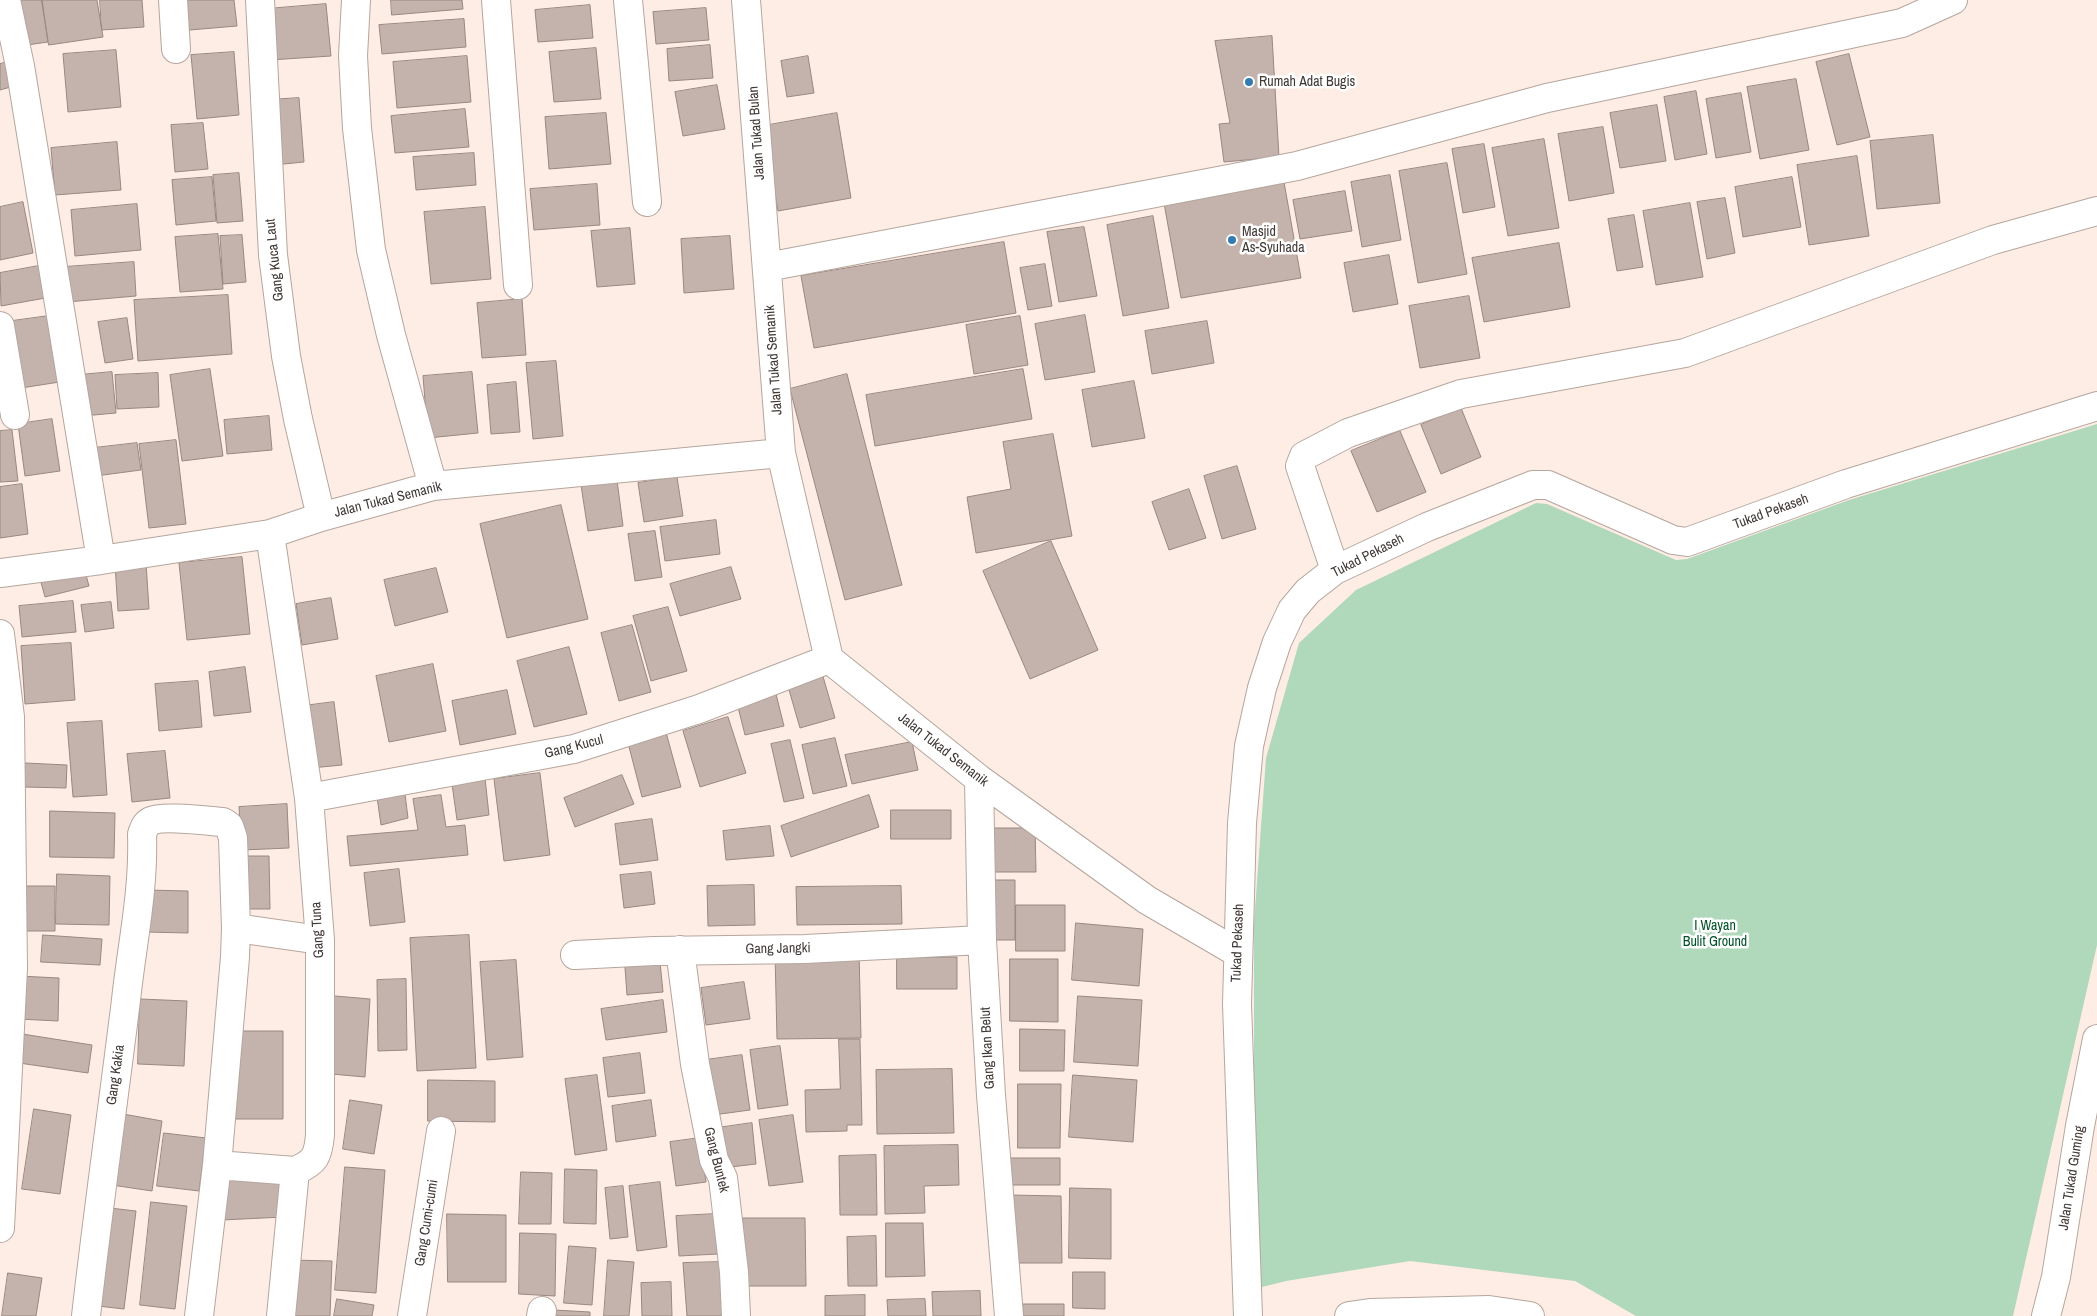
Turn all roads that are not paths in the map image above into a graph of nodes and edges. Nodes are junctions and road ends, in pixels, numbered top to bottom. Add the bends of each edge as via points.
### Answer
1 (6, 0) edge
2 (173, 0) edge
3 (260, 0) edge
4 (356, 0) edge
5 (496, 0) edge
6 (628, 0) edge
7 (746, 0) edge
8 (1953, 0) edge
9 (176, 49) dead end
10 (647, 202) dead end
11 (2097, 211) edge
12 (767, 266) junction
13 (518, 286) dead end
14 (0, 326) edge
15 (2097, 406) edge
16 (15, 416) dead end
17 (781, 453) junction
18 (433, 486) junction
19 (321, 517) junction
20 (270, 534) junction
21 (101, 560) junction
22 (1335, 570) junction
23 (0, 573) edge
24 (0, 634) edge
25 (829, 659) junction
26 (980, 779) junction
27 (309, 798) junction
28 (236, 928) junction
29 (320, 940) junction
30 (982, 940) junction
31 (680, 950) junction
32 (1238, 953) junction
33 (575, 955) dead end
34 (2097, 1039) edge
35 (2088, 1127) edge
36 (441, 1131) dead end
37 (217, 1165) junction
38 (295, 1171) junction
39 (0, 1228) edge
40 (86, 1316) edge
41 (199, 1316) edge
42 (281, 1316) edge
43 (412, 1316) edge
44 (736, 1316) edge
45 (1009, 1316) edge
46 (1248, 1316) edge
47 (1348, 1316) edge
48 (1530, 1316) edge
49 (2046, 1316) edge

1 - 21 street via 20,66
2 - 9 street
3 - 19 street, Gang Kuca Laut via 273,255 291,383
4 - 18 street via 353,56 357,128 371,250 390,335
5 - 13 street
6 - 10 street
7 - 12 street, Jalan Tukad Bulan
8 - 12 street via 1902,23 1547,98 1297,166
11 - 22 street via 1993,240 1685,353 1462,394 1348,433 1304,456 1300,466
12 - 17 street, Jalan Tukad Semanik
14 - 16 street
15 - 22 street, Tukad Pekaseh via 1846,484 1688,542 1673,540 1548,485 1533,485 1427,527
17 - 18 street, Jalan Tukad Semanik
17 - 25 street, Jalan Tukad Semanik
18 - 19 street, Jalan Tukad Semanik
19 - 20 street, Jalan Tukad Semanik
20 - 21 street, Jalan Tukad Semanik
20 - 27 street, Gang Tuna
21 - 23 street, Jalan Tukad Semanik
22 - 32 street, Tukad Pekaseh via 1308,591 1292,610 1276,642 1262,688 1249,746
24 - 39 street via 10,717 13,968
25 - 26 street, Jalan Tukad Semanik
25 - 27 street, Gang Kucul via 699,709 574,749
26 - 30 street, Gang Ikan Belut
26 - 32 street, Jalan Tukad Semanik via 1147,900
27 - 29 street, Gang Tuna
28 - 29 street
28 - 37 street
28 - 40 street, Gang Kakia via 233,838 228,826 223,822 201,820 157,819 146,824 142,834 137,933
29 - 38 street, Gang Tuna via 318,1154 308,1165
30 - 31 street, Gang Jangki via 805,949
30 - 45 street, Gang Ikan Belut
31 - 33 street, Gang Jangki
31 - 44 street, Gang Buntek via 695,1064 714,1160 723,1178
32 - 46 street, Tukad Pekaseh via 1236,1004
34 - 35 street, Jalan Tukad Guming
35 - 49 street, Jalan Tukad Guming
36 - 43 street, Gang Cumi-cumi
37 - 38 street
37 - 41 street
38 - 42 street
47 - 48 street via 1489,1310

